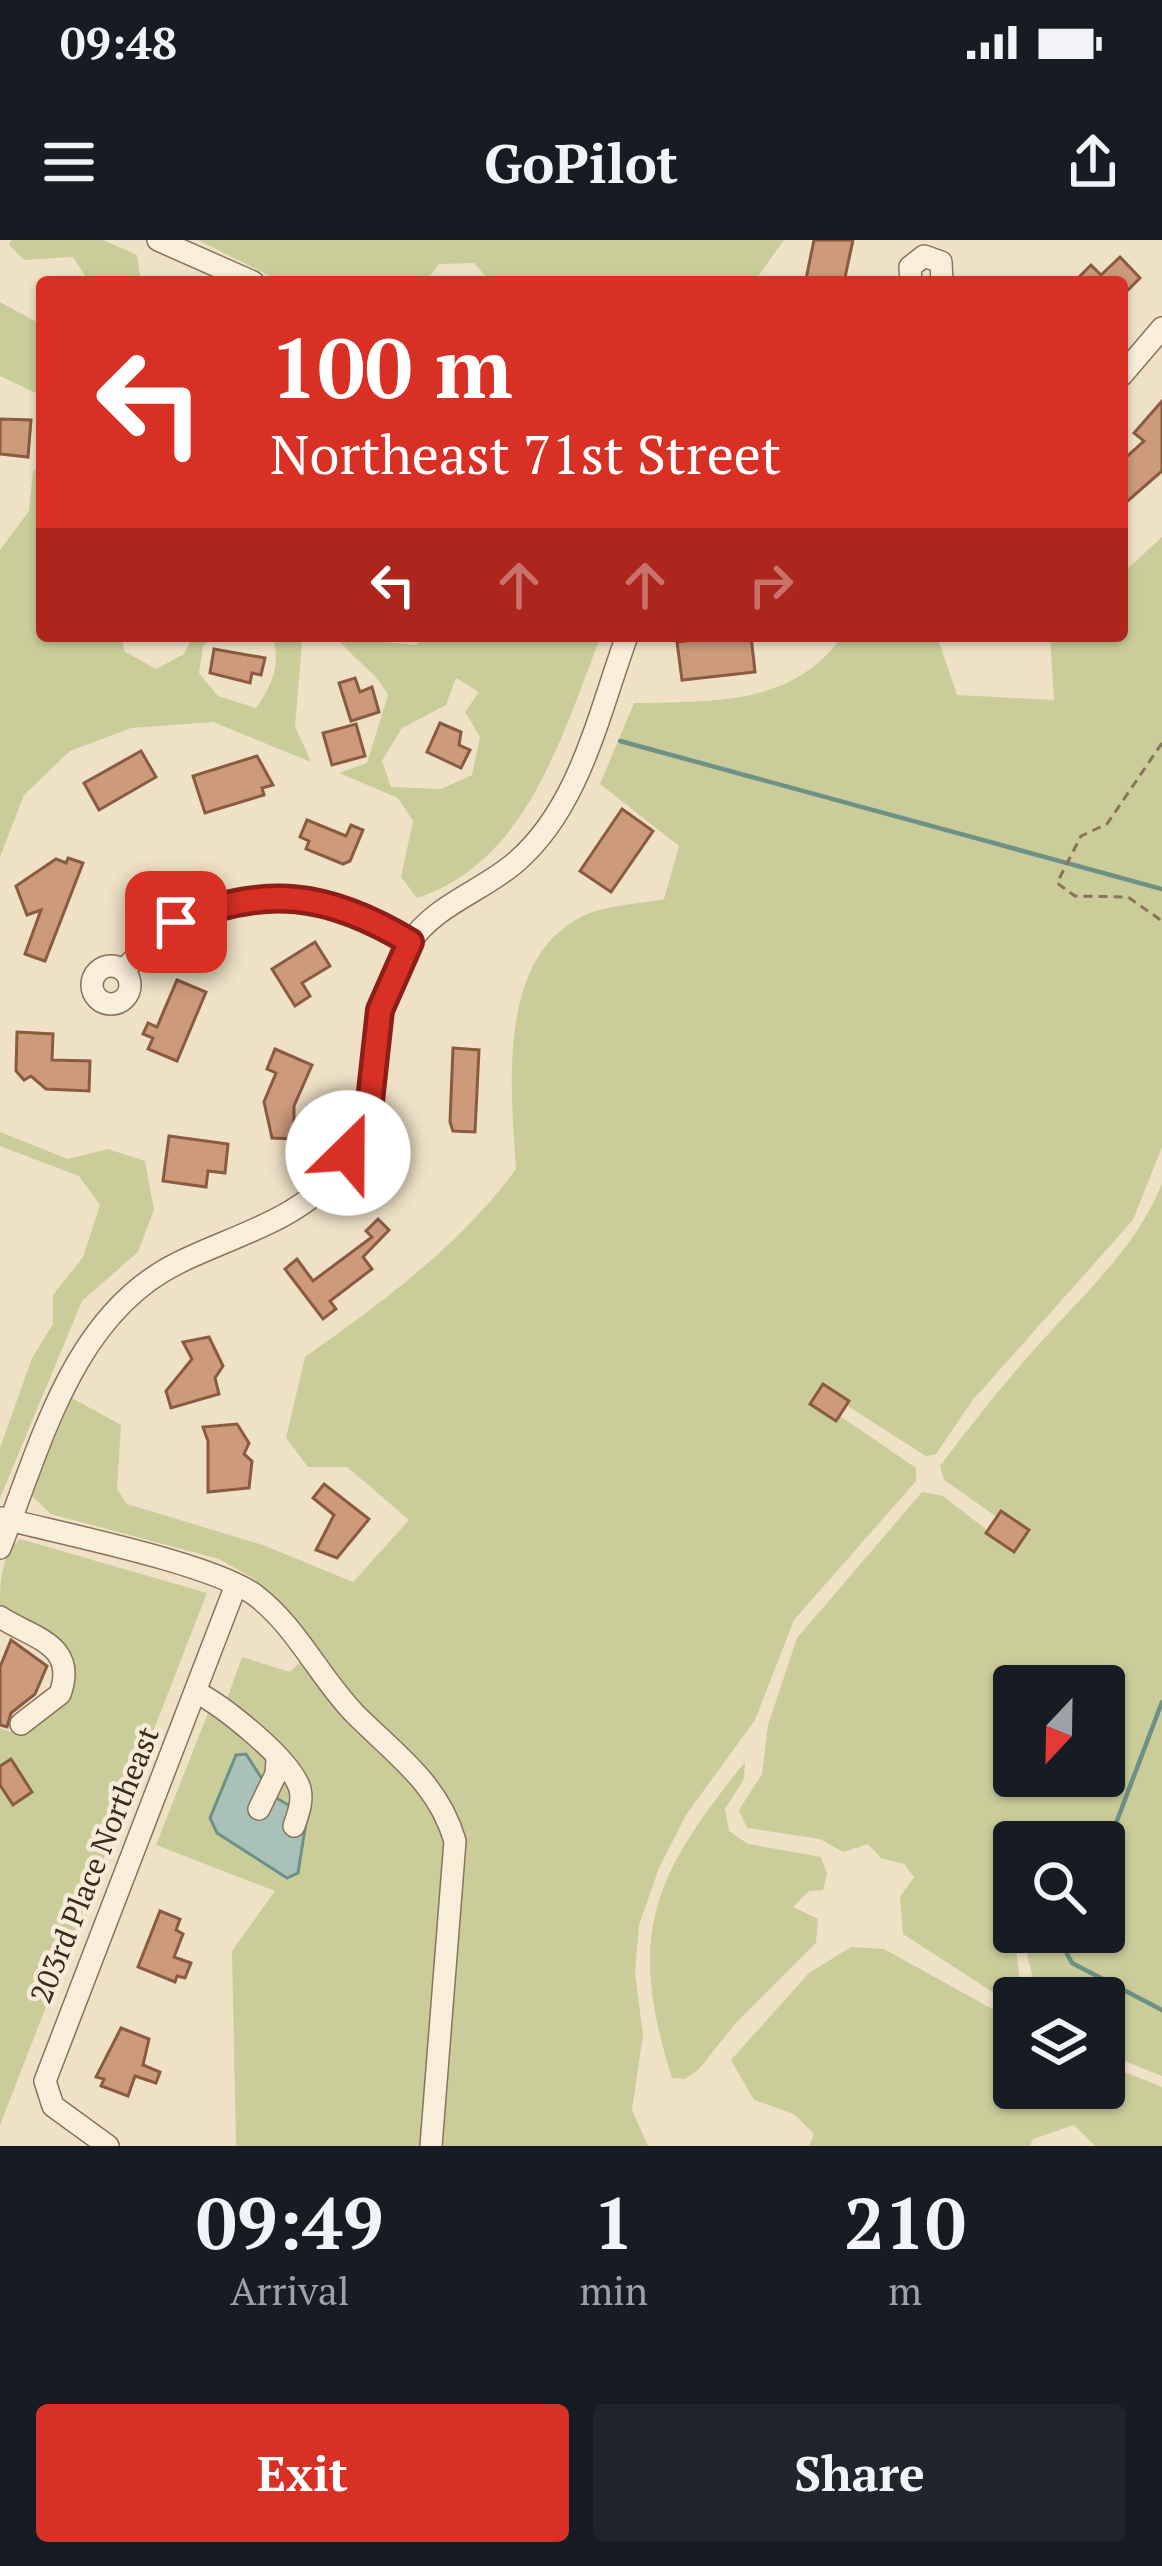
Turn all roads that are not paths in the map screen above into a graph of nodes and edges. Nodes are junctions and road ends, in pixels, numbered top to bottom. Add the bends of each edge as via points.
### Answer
1 (158, 240) edge
2 (239, 276) edge
3 (911, 276) edge
4 (943, 276) edge
5 (1162, 328) edge
6 (1128, 368) edge
7 (625, 642) edge
8 (410, 942) junction
9 (124, 970) dead end
10 (5, 1519) edge
11 (0, 1547) edge
12 (236, 1585) junction
13 (0, 1617) edge
14 (196, 1692) junction
15 (21, 1724) dead end
16 (277, 1760) junction
17 (259, 1808) dead end
18 (294, 1826) dead end
19 (108, 2146) edge
20 (431, 2146) edge

1 - 2 street
3 - 4 street via 924,256 940,262
5 - 6 street
7 - 8 street via 572,786 543,834
8 - 9 street via 342,905 250,899 176,922
8 - 10 street via 380,1010 361,1131 335,1174 311,1198 176,1264 116,1306 70,1376
10 - 11 street
10 - 12 street
12 - 14 street, 203rd Place Northeast
12 - 20 street via 280,1619 344,1702 424,1777 448,1815 455,1866
13 - 15 street via 44,1638 64,1668 60,1694
14 - 16 street via 226,1708
14 - 19 street, 203rd Place Northeast via 45,2081 53,2106
16 - 17 street
16 - 18 street via 299,1785

